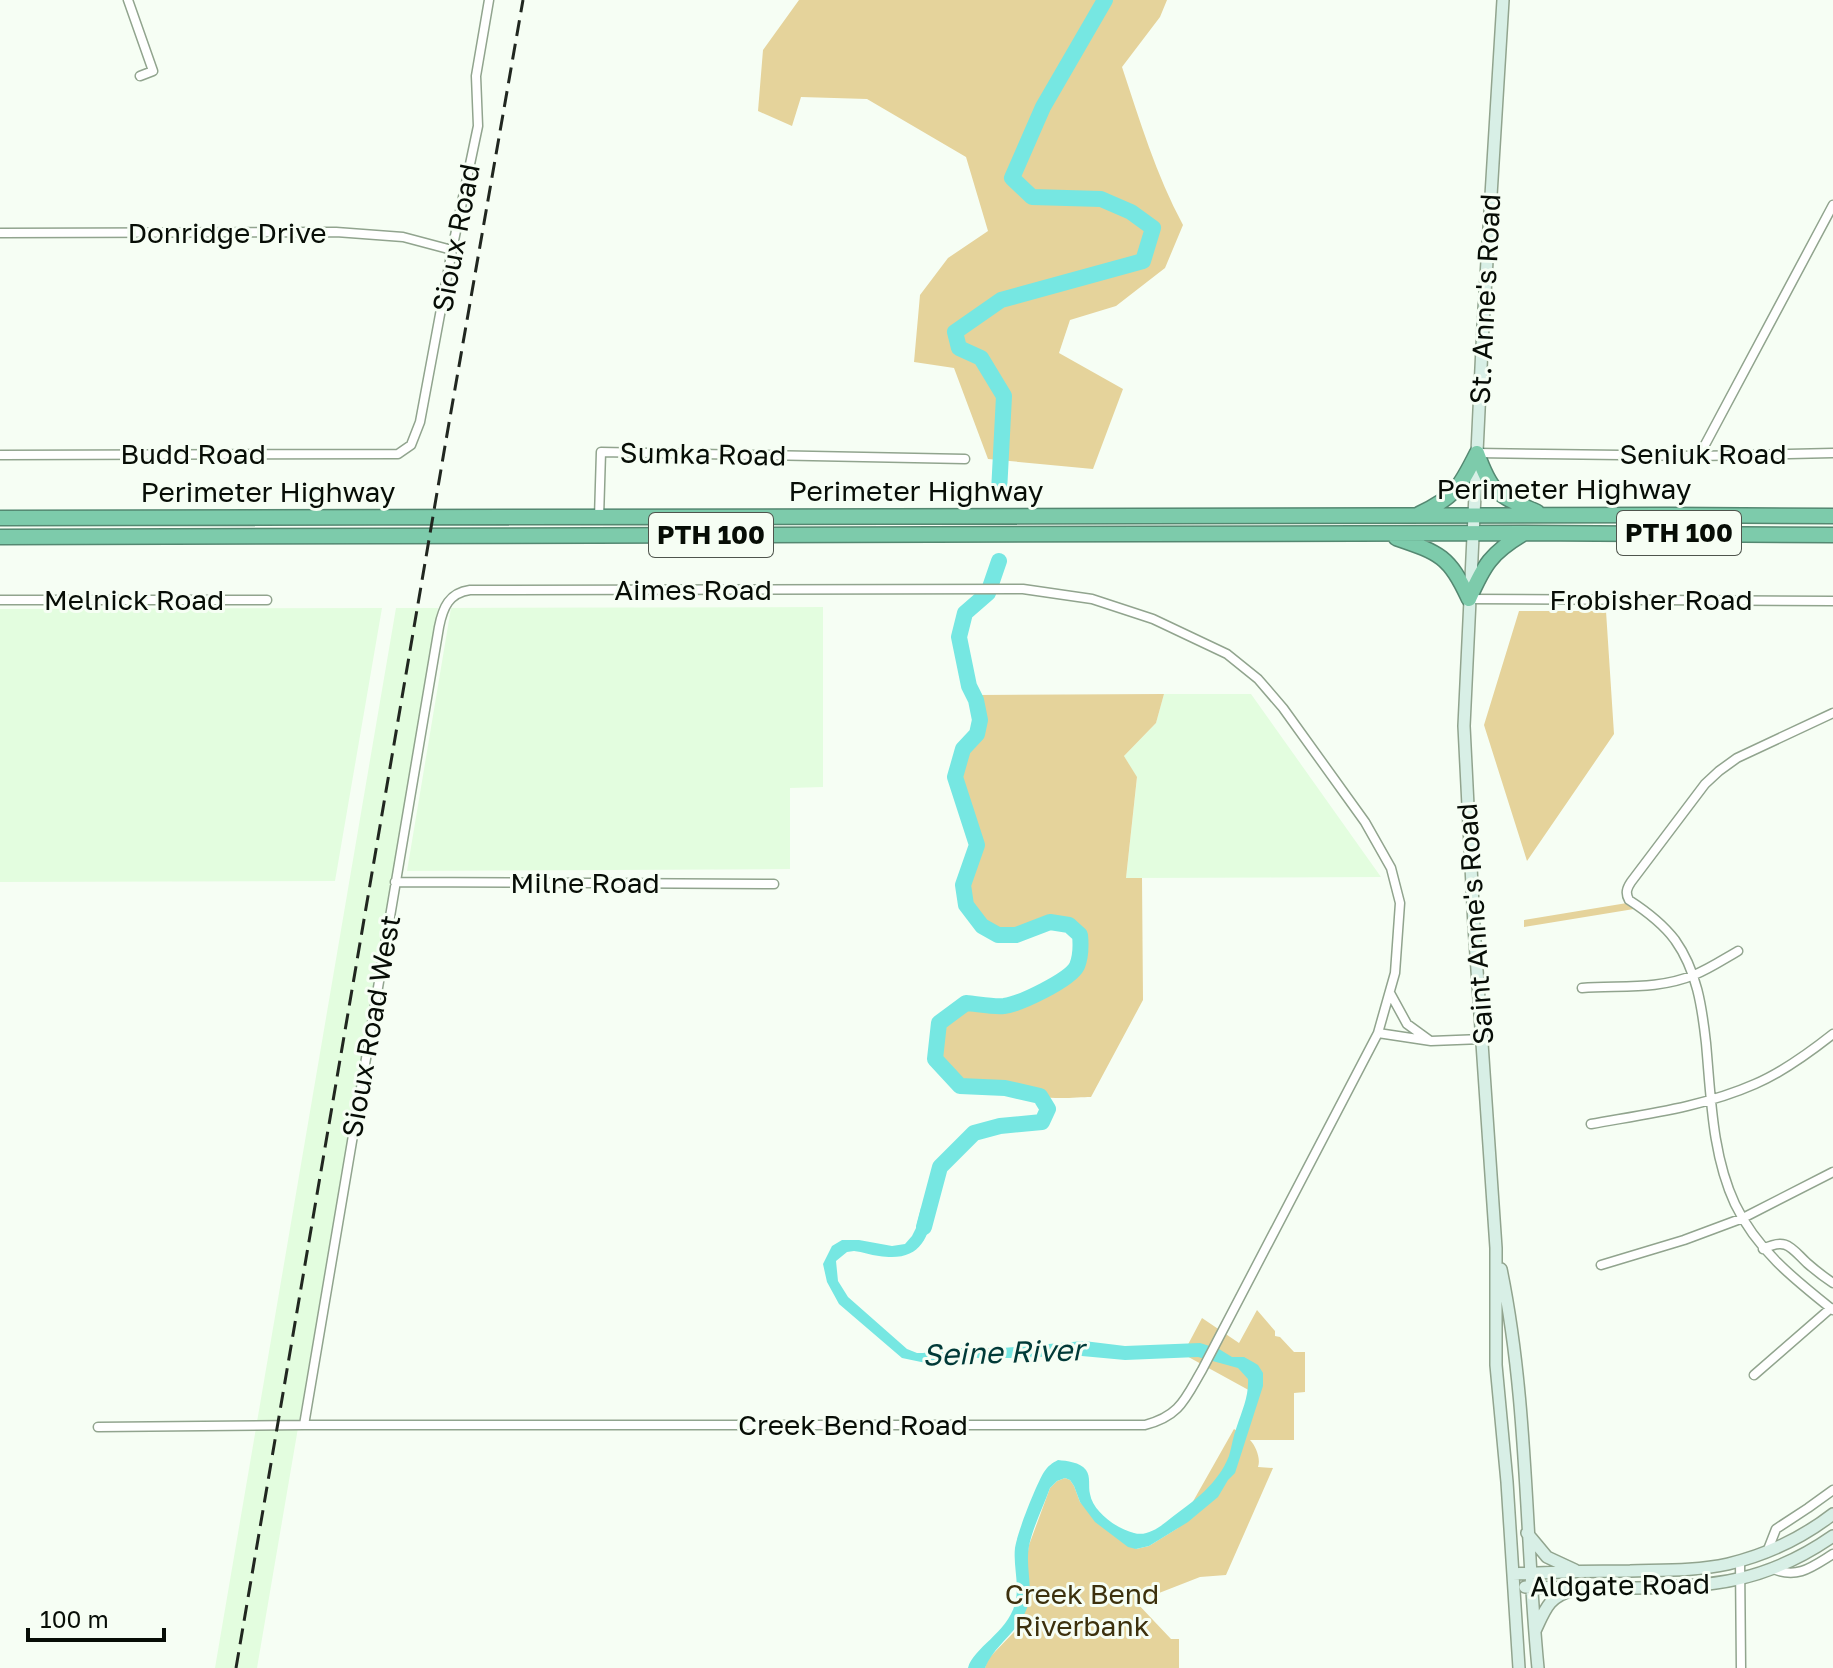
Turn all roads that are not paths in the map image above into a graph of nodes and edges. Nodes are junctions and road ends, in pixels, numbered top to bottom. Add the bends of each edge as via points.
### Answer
1 (128, 0) edge
2 (489, 0) edge
3 (1503, 0) edge
4 (140, 76) dead end
5 (1833, 205) edge
6 (0, 233) edge
7 (452, 250) junction
8 (1477, 453) junction
9 (1833, 453) edge
10 (386, 454) joint
11 (0, 455) edge
12 (1699, 456) junction
13 (965, 459) dead end
14 (1416, 515) junction
15 (1474, 515) junction
16 (1545, 515) junction
17 (1833, 516) edge
18 (3, 518) edge
19 (599, 518) junction
20 (1524, 533) junction
21 (1384, 534) junction
22 (1473, 534) junction
23 (1833, 535) edge
24 (0, 537) edge
25 (970, 589) joint
26 (1469, 599) junction
27 (0, 600) edge
28 (267, 600) dead end
29 (1833, 601) edge
30 (439, 627) joint
31 (1833, 713) edge
32 (395, 882) junction
33 (774, 884) dead end
34 (1738, 951) dead end
35 (1693, 976) junction
36 (1582, 988) dead end
37 (1390, 993) junction
38 (1378, 1033) junction
39 (1833, 1034) edge
40 (1482, 1039) junction
41 (1431, 1041) junction
42 (1712, 1099) junction
43 (1591, 1124) dead end
44 (1833, 1172) edge
45 (1743, 1218) junction
46 (1496, 1248) junction
47 (1763, 1249) junction
48 (1601, 1265) dead end
49 (1833, 1283) edge
50 (1832, 1309) edge
51 (1754, 1375) dead end
52 (304, 1425) junction
53 (98, 1427) dead end
54 (1833, 1490) edge
55 (1833, 1514) edge
56 (1527, 1533) junction
57 (1833, 1536) edge
58 (1767, 1552) junction
59 (1833, 1554) edge
60 (1740, 1560) junction
61 (1773, 1569) junction
62 (1579, 1571) junction
63 (1530, 1573) junction
64 (1513, 1574) junction
65 (1741, 1579) junction
66 (1514, 1587) junction
67 (1531, 1587) junction
68 (1588, 1588) junction
69 (1534, 1633) junction
70 (1519, 1668) edge
71 (1538, 1668) edge
72 (1741, 1668) edge

1 - 4 street via 153,71
2 - 7 street, Sioux Road via 476,76 478,126
3 - 8 main road, St. Anne's Road
5 - 12 street
6 - 7 street, Donridge Drive via 336,232 403,237
7 - 10 street, Sioux Road via 420,422 411,445 398,454
8 - 12 street, Seniuk Road
8 - 14 highway via 1455,491
8 - 15 main road, St. Anne's Road
8 - 16 highway via 1500,495
9 - 12 street, Seniuk Road
10 - 11 street, Budd Road
13 - 19 street, Sumka Road via 601,452
14 - 15 highway, Perimeter Highway / PTH 100
14 - 19 highway, Perimeter Highway / PTH 100
15 - 16 highway, Perimeter Highway / PTH 100
15 - 22 main road, St. Anne's Road
16 - 17 highway, Perimeter Highway / PTH 100
18 - 19 highway, Perimeter Highway / PTH 100
20 - 22 highway, Perimeter Highway / PTH 100
20 - 23 highway, Perimeter Highway / PTH 100
20 - 26 highway via 1491,557
21 - 22 highway, Perimeter Highway / PTH 100
21 - 24 highway, Perimeter Highway / PTH 100
21 - 26 highway via 1446,561
22 - 26 main road, St. Anne's Road
25 - 30 street, Aimes Road via 470,590 448,600
25 - 37 street, Creek Bend Road via 1023,589 1092,599 1153,619 1227,654 1258,679 1365,822 1391,868 1400,903
26 - 29 street, Frobisher Road
26 - 40 main road, Saint Anne's Road via 1464,743
27 - 28 street, Melnick Road
30 - 32 street, Sioux Road West
31 - 35 street via 1719,771 1627,888 1629,900 1676,942
32 - 33 street, Milne Road
32 - 52 street, Sioux Road West
34 - 35 street
35 - 36 street via 1636,987
35 - 42 street
37 - 38 street, Creek Bend Road
37 - 41 street via 1407,1024
38 - 41 street
38 - 52 street, Creek Bend Road via 1202,1370 1183,1402 1158,1421
39 - 42 street via 1766,1079
40 - 41 street
40 - 46 main road, Saint Anne's Road
42 - 43 street
42 - 45 street via 1721,1166
44 - 45 street
45 - 47 street
45 - 48 street
46 - 56 main road, Saint Anne's Road via 1518,1375
46 - 64 main road, Saint Anne's Road via 1496,1365
47 - 49 street via 1785,1244
47 - 50 street
50 - 51 street
52 - 53 street, Creek Bend Road
54 - 58 street via 1776,1529
55 - 58 main road, Aldgate Road
56 - 62 main road via 1547,1557
56 - 63 main road, Saint Anne's Road
57 - 61 main road, Aldgate Road
58 - 60 main road, Aldgate Road
59 - 61 street, Aldgate Road via 1792,1574
60 - 62 main road, Aldgate Road via 1676,1570
60 - 65 street
61 - 65 main road, Aldgate Road
62 - 63 main road, Aldgate Road
63 - 64 main road, Aldgate Road
63 - 67 main road, Saint Anne's Road
64 - 66 main road, Saint Anne's Road
65 - 68 main road, Aldgate Road via 1675,1587
65 - 72 street
66 - 67 main road, Aldgate Road
66 - 70 main road, Saint Anne's Road
67 - 68 main road, Aldgate Road
67 - 69 main road, Saint Anne's Road
68 - 69 main road via 1565,1592 1549,1602
69 - 71 main road, Saint Anne's Road

